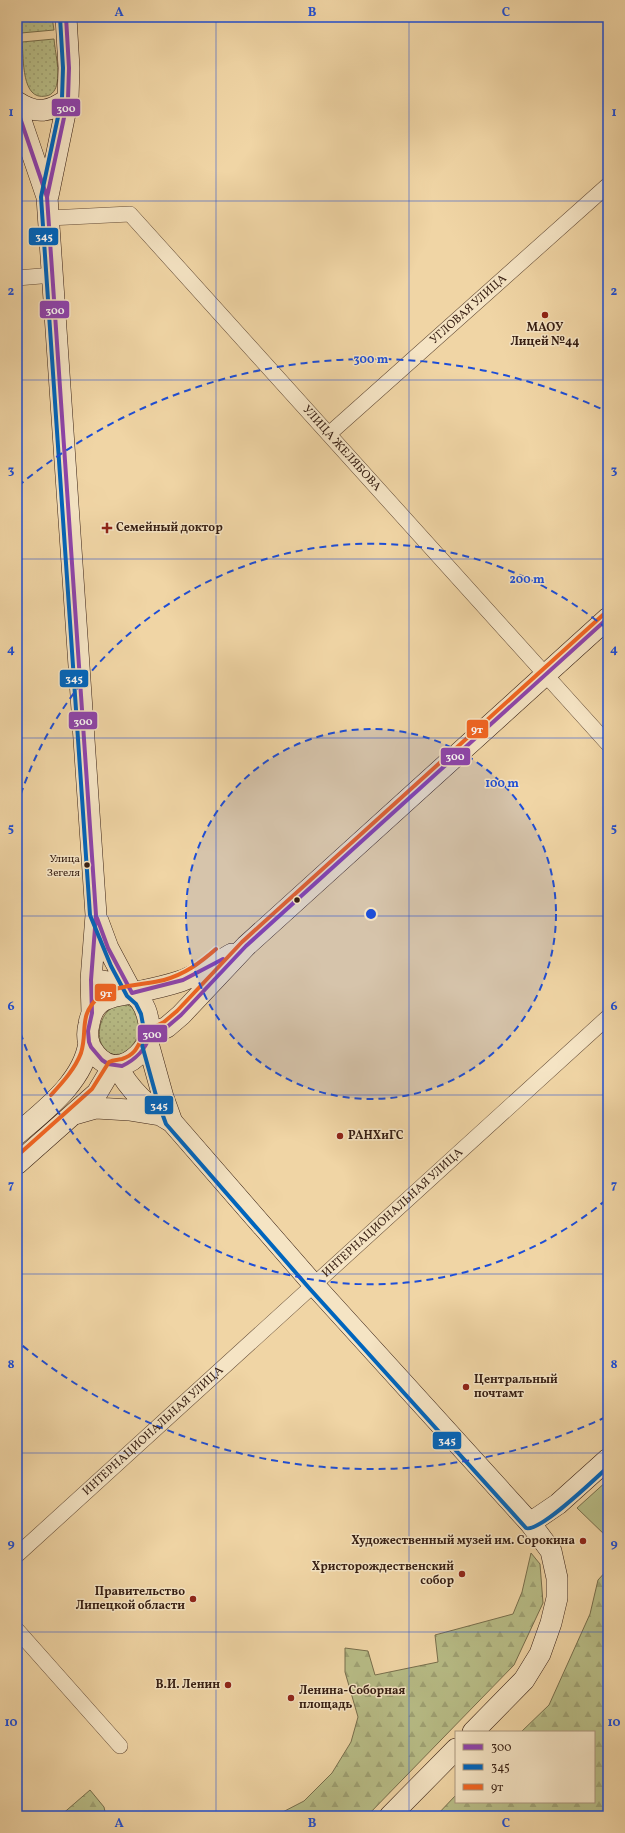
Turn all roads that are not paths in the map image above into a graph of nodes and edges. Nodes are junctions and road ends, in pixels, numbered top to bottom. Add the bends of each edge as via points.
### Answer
1 (68, 19) edge
2 (68, 99) junction
3 (17, 102) edge
4 (17, 109) edge
5 (608, 185) edge
6 (48, 197) junction
7 (49, 218) junction
8 (53, 275) junction
9 (17, 278) edge
10 (329, 434) junction
11 (608, 618) edge
12 (546, 674) junction
13 (608, 744) edge
14 (96, 915) junction
15 (246, 946) junction
16 (91, 980) junction
17 (132, 992) junction
18 (92, 1013) junction
19 (608, 1017) edge
20 (149, 1039) junction
21 (89, 1042) junction
22 (115, 1066) junction
23 (74, 1114) junction
24 (166, 1119) junction
25 (17, 1134) edge
26 (17, 1164) edge
27 (314, 1285) junction
28 (608, 1459) edge
29 (530, 1523) junction
30 (17, 1555) edge
31 (17, 1630) edge
32 (474, 1731) edge
33 (120, 1746) dead end
34 (455, 1750) edge
35 (390, 1816) edge

1 - 2 main road
2 - 3 main road via 56,108 42,111 27,108
2 - 6 main road
4 - 6 main road
5 - 10 street, УГЛОВАЯ УЛИЦА
6 - 7 main road
7 - 8 main road
7 - 10 street, УЛИЦА ЖЕЛЯБОВА via 130,214
8 - 9 street
8 - 14 main road
10 - 12 street, УЛИЦА ЖЕЛЯБОВА
11 - 12 main road
12 - 13 street, УЛИЦА ЖЕЛЯБОВА
12 - 15 main road
14 - 16 main road
14 - 17 main road via 108,948
15 - 17 main road via 183,980
15 - 20 main road via 181,1015
16 - 17 main road via 118,984
16 - 18 main road
17 - 18 main road via 107,998
17 - 20 main road via 144,1005
18 - 21 main road via 88,1026
19 - 27 street, ИНТЕРНАЦИОНАЛЬНАЯ УЛИЦА
20 - 22 main road via 141,1052 128,1063
20 - 24 main road
21 - 22 main road via 102,1060
21 - 25 main road via 81,1067 70,1082
22 - 23 main road via 97,1093
22 - 24 main road
23 - 24 main road via 96,1108 129,1110
23 - 26 main road
24 - 27 main road
27 - 29 main road
27 - 30 street, ИНТЕРНАЦИОНАЛЬНАЯ УЛИЦА
28 - 29 main road via 558,1504
29 - 32 main road via 551,1551 557,1578 557,1598 551,1624 540,1654 524,1680
31 - 33 street
34 - 35 main road

